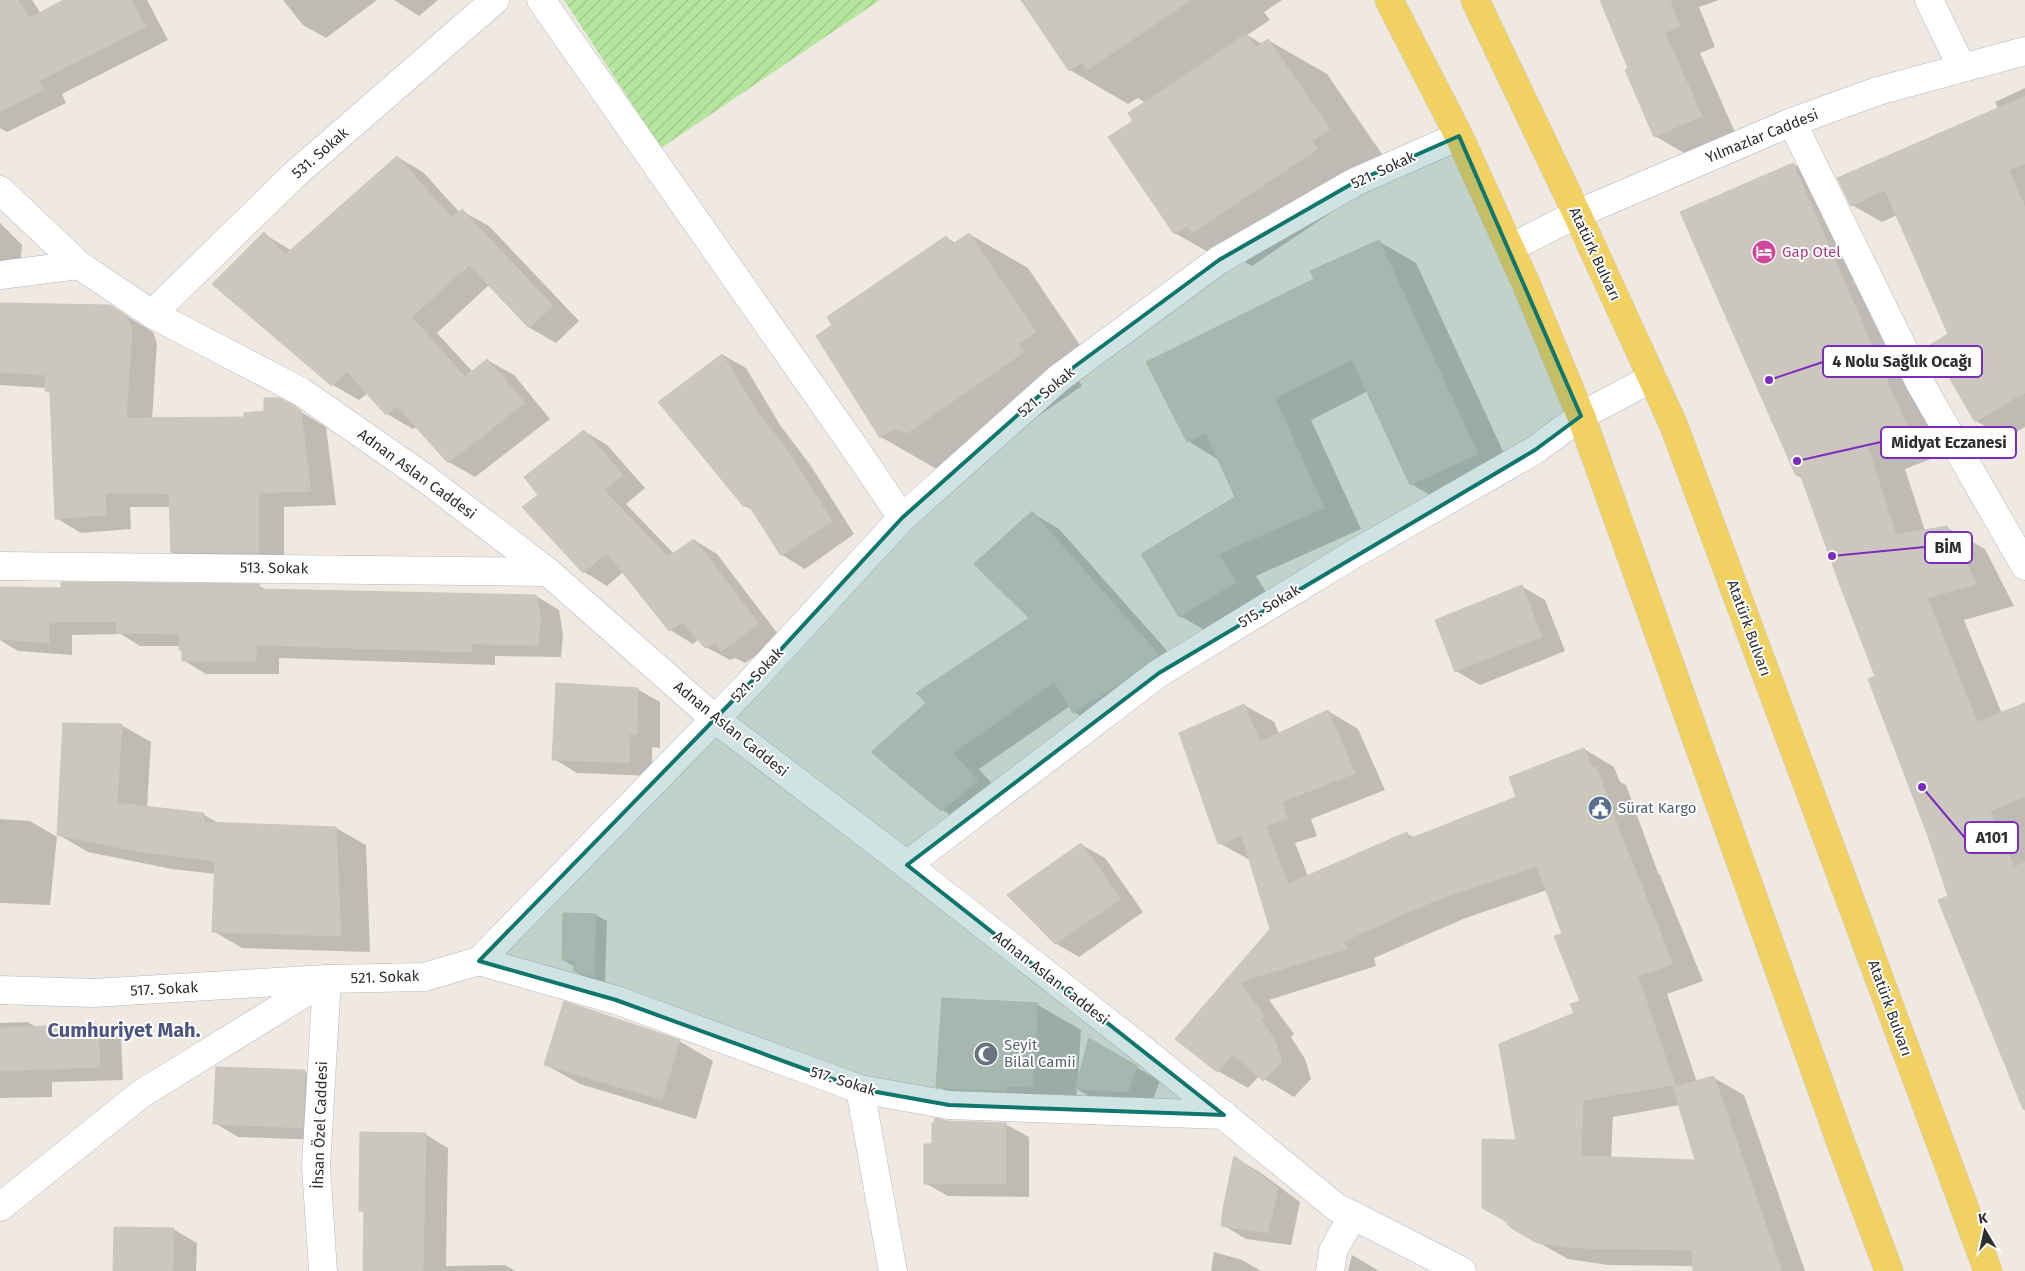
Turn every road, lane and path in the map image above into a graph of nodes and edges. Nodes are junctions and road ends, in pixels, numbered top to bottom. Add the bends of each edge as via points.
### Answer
1 (495, 0) edge
2 (541, 0) edge
3 (1389, 0) edge
4 (1475, 0) edge
5 (1929, 0) edge
6 (2025, 51) edge
7 (1962, 68) junction
8 (1792, 122) junction
9 (1459, 136) junction
10 (0, 190) edge
11 (1577, 214) junction
12 (1510, 248) junction
13 (79, 265) junction
14 (0, 275) edge
15 (152, 314) junction
16 (1652, 378) junction
17 (1581, 416) junction
18 (902, 518) junction
19 (0, 566) edge
20 (2025, 566) edge
21 (548, 572) junction
22 (715, 719) junction
23 (907, 865) junction
24 (479, 961) junction
25 (327, 979) junction
26 (0, 990) edge
27 (860, 1089) junction
28 (1224, 1115) junction
29 (0, 1207) edge
30 (1353, 1215) junction
31 (323, 1271) edge
32 (893, 1271) edge
33 (1330, 1271) edge
34 (1462, 1271) edge
35 (1889, 1271) edge
36 (1988, 1271) edge

1 - 15 street, 531. Sokak via 294,175
2 - 18 street via 862,456
3 - 9 main road
4 - 11 main road, Atatürk Bulvarı
5 - 7 street
6 - 7 street, Yılmazlar Caddesi
7 - 8 street, Yılmazlar Caddesi via 1878,91
8 - 11 street, Yılmazlar Caddesi
8 - 20 street via 1920,383
9 - 12 main road
9 - 18 street, 521. Sokak via 1355,182 1219,260 1060,378
10 - 13 street, Adnan Aslan Caddesi
11 - 12 street, Yılmazlar Caddesi
11 - 16 main road, Atatürk Bulvarı
12 - 17 main road
13 - 14 street
13 - 15 street, Adnan Aslan Caddesi
15 - 21 street, Adnan Aslan Caddesi via 300,391 425,478
16 - 17 street, 515. Sokak
16 - 36 main road, Atatürk Bulvarı via 1674,426
17 - 23 street, 515. Sokak via 1535,450 1352,555 1159,672
17 - 35 main road
18 - 22 street, 521. Sokak
19 - 21 street, 513. Sokak
21 - 22 street, Adnan Aslan Caddesi
22 - 23 street, Adnan Aslan Caddesi
22 - 24 street, 521. Sokak
23 - 28 street, Adnan Aslan Caddesi
24 - 25 street, 521. Sokak via 424,977
24 - 27 street, 517. Sokak via 616,1000
25 - 26 street, 517. Sokak via 93,993
25 - 29 street via 141,1094
25 - 31 street, İhsan Özel Caddesi via 316,1166
27 - 28 street, 517. Sokak via 949,1105
27 - 32 street
28 - 30 street, Adnan Aslan Caddesi via 1336,1207
30 - 33 street via 1333,1251
30 - 34 street, Adnan Aslan Caddesi

